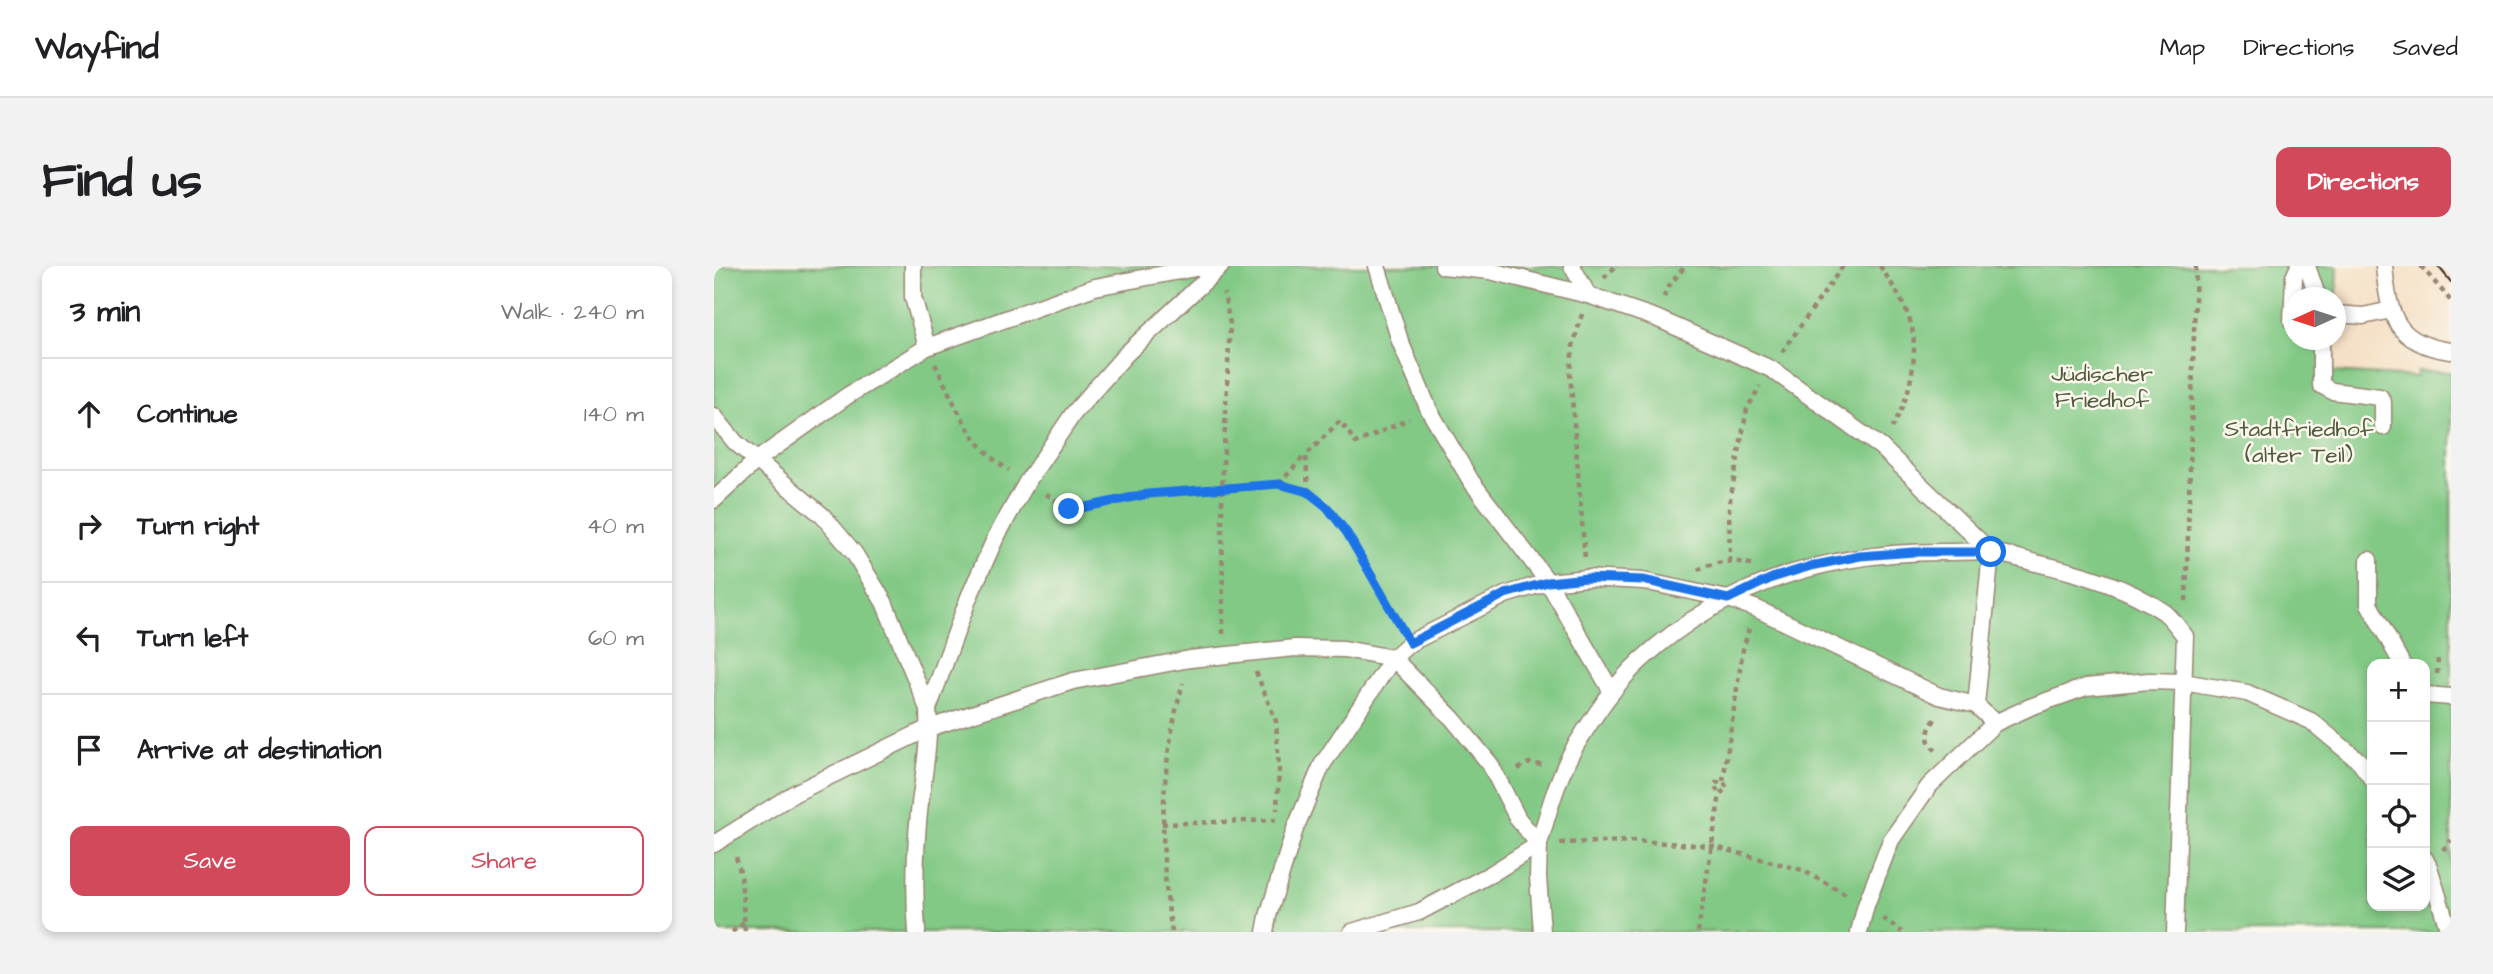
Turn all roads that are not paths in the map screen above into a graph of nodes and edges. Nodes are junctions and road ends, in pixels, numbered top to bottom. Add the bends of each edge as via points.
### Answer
1 (913, 266) edge
2 (1221, 266) edge
3 (1377, 266) edge
4 (1443, 266) edge
5 (1572, 266) edge
6 (2299, 266) edge
7 (2307, 266) edge
8 (2384, 266) edge
9 (1207, 272) edge
10 (2294, 287) edge
11 (2314, 287) edge
12 (1588, 295) junction
13 (2391, 310) junction
14 (2346, 315) edge
15 (927, 347) junction
16 (2321, 350) edge
17 (2451, 351) edge
18 (714, 416) edge
19 (2383, 427) dead end
20 (757, 460) junction
21 (714, 500) edge
22 (1991, 552) junction
23 (2369, 560) dead end
24 (1548, 582) junction
25 (1728, 599) junction
26 (1393, 658) junction
27 (2399, 659) edge
28 (2183, 682) junction
29 (1612, 692) junction
30 (2430, 695) edge
31 (2451, 696) edge
32 (1976, 705) junction
33 (928, 709) junction
34 (1995, 723) junction
35 (929, 728) junction
36 (2367, 772) edge
37 (720, 840) edge
38 (1539, 844) junction
39 (2430, 870) edge
40 (917, 932) edge
41 (1265, 932) edge
42 (1352, 932) edge
43 (1542, 932) edge
44 (1859, 932) edge
45 (2175, 932) edge
46 (2448, 932) edge

1 - 15 lane via 913,297
2 - 9 lane
3 - 24 lane via 1400,341 1429,410 1471,481
4 - 12 lane via 1490,271
5 - 12 lane
6 - 7 lane
6 - 10 lane
7 - 11 lane
8 - 13 lane
9 - 15 lane via 1095,287
9 - 33 lane via 1073,414 1027,482 969,597
12 - 22 lane via 1656,318 1771,369 1881,447
13 - 14 lane
13 - 17 lane via 2399,327 2413,340
15 - 20 lane
16 - 19 lane via 2321,386 2380,397
18 - 20 lane
20 - 21 lane
20 - 33 lane via 823,516 854,553 884,602
22 - 25 lane via 1860,556 1772,578
22 - 28 lane via 2125,590 2166,613 2185,636
22 - 32 lane
23 - 27 lane via 2369,604
24 - 25 lane via 1643,580
24 - 26 lane via 1505,594 1410,643
24 - 29 lane
25 - 29 lane via 1680,628 1639,661
25 - 32 lane via 1939,696
26 - 35 lane via 1344,649 1295,648 1190,659 1073,681
26 - 38 lane via 1490,764 1518,819
26 - 41 lane via 1322,765 1295,829
28 - 34 lane via 2086,687
28 - 36 lane via 2247,693 2311,721
28 - 45 lane
29 - 38 lane via 1574,747
30 - 31 lane
32 - 34 lane
33 - 35 lane
34 - 44 lane via 1929,786 1891,840
35 - 37 lane via 795,793
35 - 40 lane via 914,899
38 - 42 lane via 1419,912
38 - 43 lane
39 - 46 lane

